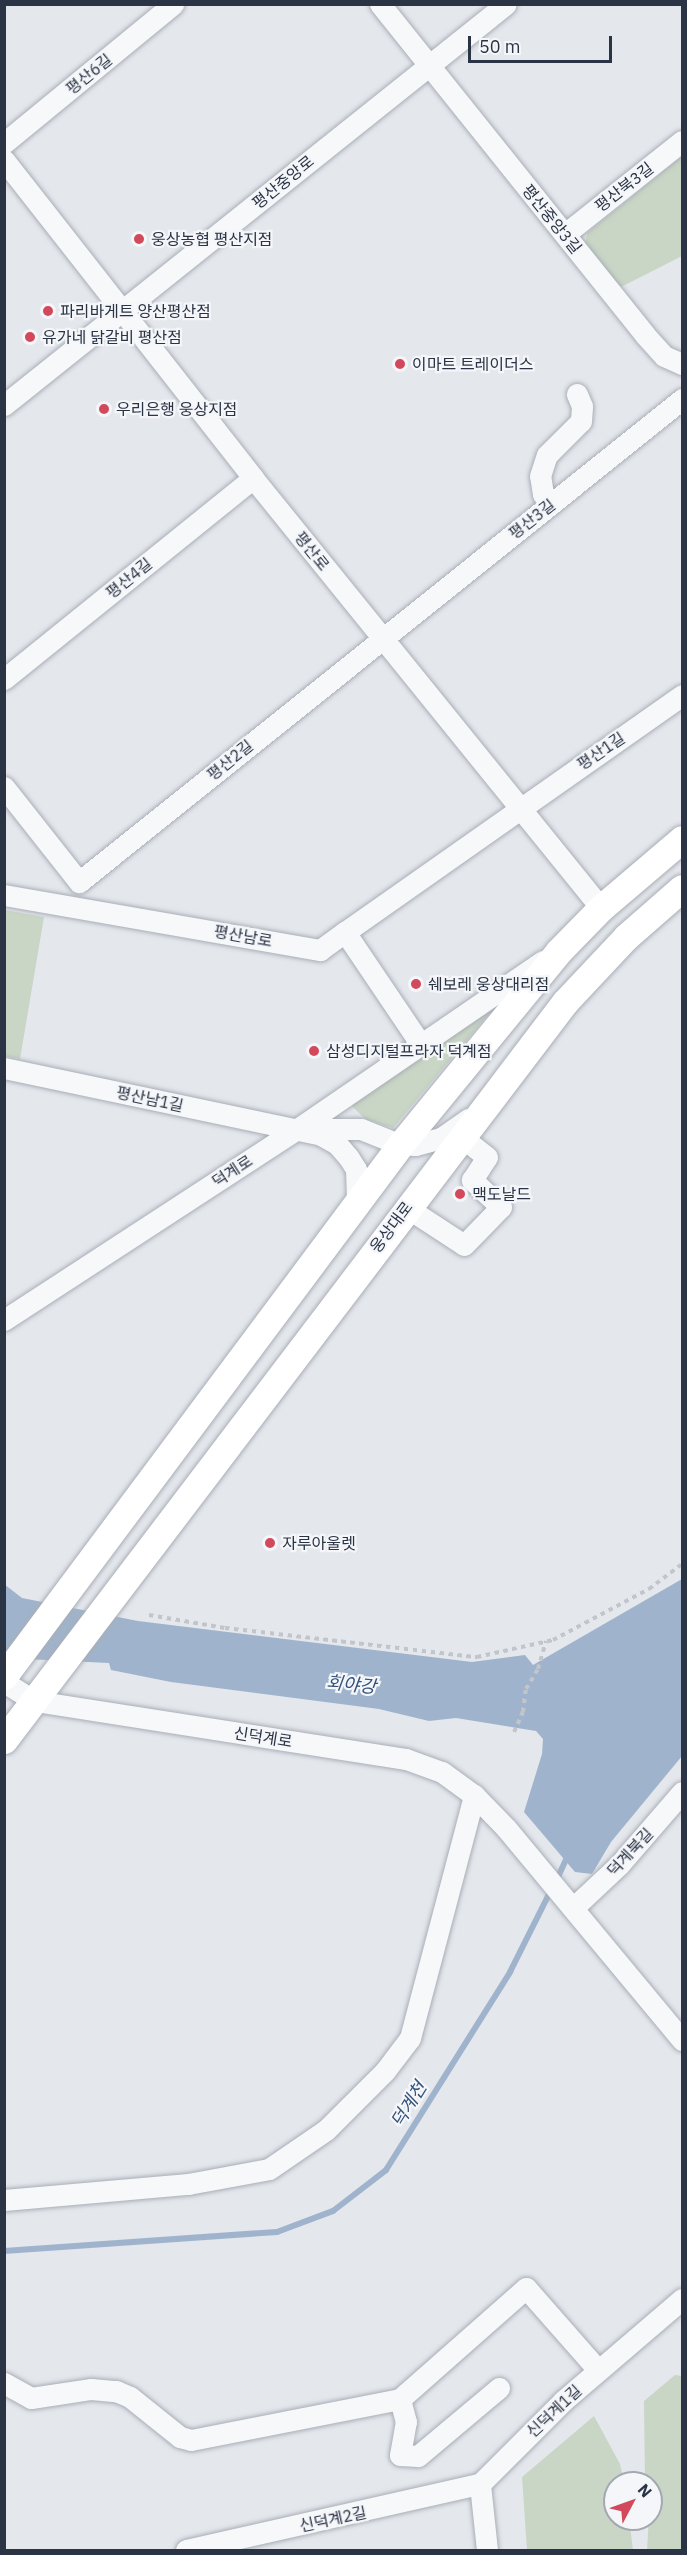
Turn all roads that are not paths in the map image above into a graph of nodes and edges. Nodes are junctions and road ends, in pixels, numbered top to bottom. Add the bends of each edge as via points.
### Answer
1 (173, 4) edge
2 (380, 4) edge
3 (506, 4) edge
4 (429, 65) junction
5 (682, 141) edge
6 (4, 143) edge
7 (4, 160) edge
8 (565, 234) junction
9 (125, 310) junction
10 (682, 364) edge
11 (577, 394) dead end
12 (682, 399) edge
13 (4, 405) edge
14 (253, 478) junction
15 (551, 504) junction
16 (381, 638) junction
17 (4, 679) edge
18 (682, 695) edge
19 (4, 787) edge
20 (519, 806) junction
21 (682, 839) edge
22 (79, 882) junction
23 (682, 888) edge
24 (4, 895) edge
25 (74, 907) junction
26 (601, 908) junction
27 (345, 932) junction
28 (626, 936) junction
29 (558, 952) junction
30 (420, 1043) junction
31 (4, 1068) edge
32 (479, 1111) junction
33 (296, 1130) junction
34 (460, 1136) junction
35 (401, 1144) junction
36 (357, 1201) junction
37 (406, 1207) junction
38 (4, 1320) edge
39 (7, 1675) edge
40 (35, 1701) junction
41 (4, 1740) edge
42 (682, 1792) edge
43 (474, 1795) junction
44 (573, 1908) junction
45 (682, 2040) edge
46 (4, 2200) edge
47 (682, 2299) edge
48 (598, 2370) junction
49 (4, 2383) edge
50 (499, 2388) dead end
51 (400, 2399) junction
52 (406, 2422) junction
53 (438, 2439) junction
54 (480, 2484) junction
55 (186, 2550) edge
56 (487, 2550) edge

1 - 6 street, 평산6길
2 - 4 street, 평산중앙3길
3 - 4 street, 평산중앙로
4 - 8 street, 평산중앙3길
4 - 9 street, 평산중앙로
5 - 8 street, 평산북3길
7 - 9 street, 평산로
8 - 10 street, 평산중앙3길 via 645,335 664,356
9 - 13 street, 평산중앙로
9 - 14 street, 평산로
11 - 15 street via 582,406 581,421 542,464 540,485
12 - 15 street, 평산3길
14 - 16 street, 평산로
14 - 17 street, 평산4길
15 - 16 street, 평산3길
16 - 20 street, 평산로
16 - 22 street, 평산2길
18 - 20 street, 평산1길
19 - 22 street
20 - 26 street, 평산로
20 - 27 street, 평산1길
21 - 26 main road
22 - 25 street
23 - 28 main road, 웅상대로
24 - 25 street, 평산남로
25 - 27 street, 평산남로 via 320,950
26 - 28 main road, 평산로
26 - 29 main road
27 - 30 street
28 - 32 main road, 웅상대로 via 565,1002
29 - 30 street, 덕계로
29 - 35 main road
30 - 33 street, 덕계로
31 - 33 street, 평산남1길
32 - 34 main road, 웅상대로
32 - 35 street via 431,1142
33 - 35 street via 361,1128
33 - 36 street via 321,1135 350,1158 356,1169
33 - 38 street, 덕계로
34 - 37 main road, 웅상대로
34 - 37 street via 487,1157 472,1180 501,1207 464,1245
35 - 36 main road
36 - 39 main road
37 - 40 main road, 웅상대로
39 - 40 street, 신덕계로
40 - 41 main road
40 - 43 street, 신덕계로 via 406,1759 442,1772
42 - 44 street, 덕계북길 via 619,1865
43 - 44 street, 신덕계로
43 - 46 street via 410,2038 385,2071 326,2130 269,2169 188,2184
44 - 45 street
47 - 48 street, 신덕계1길
48 - 51 street via 526,2288
48 - 54 street, 신덕계1길 via 504,2456
49 - 51 street via 31,2398 92,2389 116,2391 130,2397 180,2437 191,2440
50 - 53 street
51 - 52 street
52 - 53 street
52 - 53 street via 400,2455 418,2456
54 - 55 street, 신덕계2길
54 - 56 street

